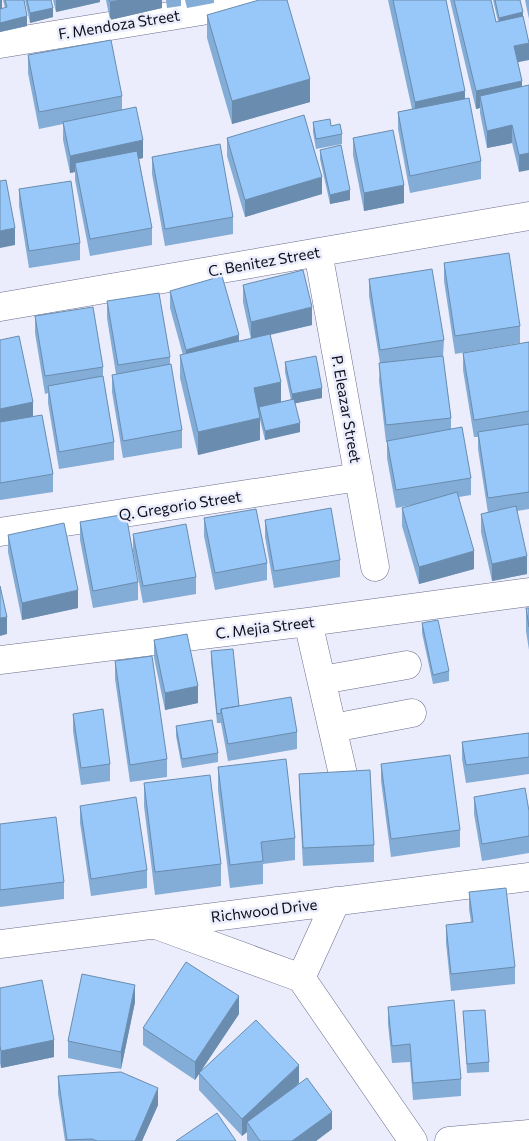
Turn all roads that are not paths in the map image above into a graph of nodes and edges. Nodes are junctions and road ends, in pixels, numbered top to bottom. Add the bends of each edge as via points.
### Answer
1 (268, 0) edge
2 (0, 44) edge
3 (529, 216) edge
4 (318, 252) junction
5 (0, 307) edge
6 (359, 477) junction
7 (0, 532) edge
8 (375, 567) dead end
9 (529, 592) edge
10 (308, 622) junction
11 (0, 660) edge
12 (407, 665) dead end
13 (322, 680) junction
14 (412, 713) dead end
15 (333, 728) junction
16 (345, 783) edge
17 (529, 877) edge
18 (336, 901) junction
19 (155, 924) junction
20 (0, 944) edge
21 (301, 978) junction
22 (529, 1134) edge
23 (413, 1141) edge
24 (449, 1141) edge

1 - 2 street, F. Mendoza Street
3 - 4 street, C. Benitez Street
4 - 5 street, C. Benitez Street
4 - 6 street, P. Eleazar Street
6 - 7 street, Q. Gregorio Street
6 - 8 street, P. Eleazar Street
9 - 10 street, C. Mejia Street
10 - 11 street, C. Mejia Street
10 - 13 street
12 - 13 street
13 - 15 street
14 - 15 street
15 - 16 street
17 - 18 street, Richwood Drive
18 - 19 street, Richwood Drive
18 - 21 street
19 - 20 street, Richwood Drive
19 - 21 street
21 - 23 street
22 - 24 street

